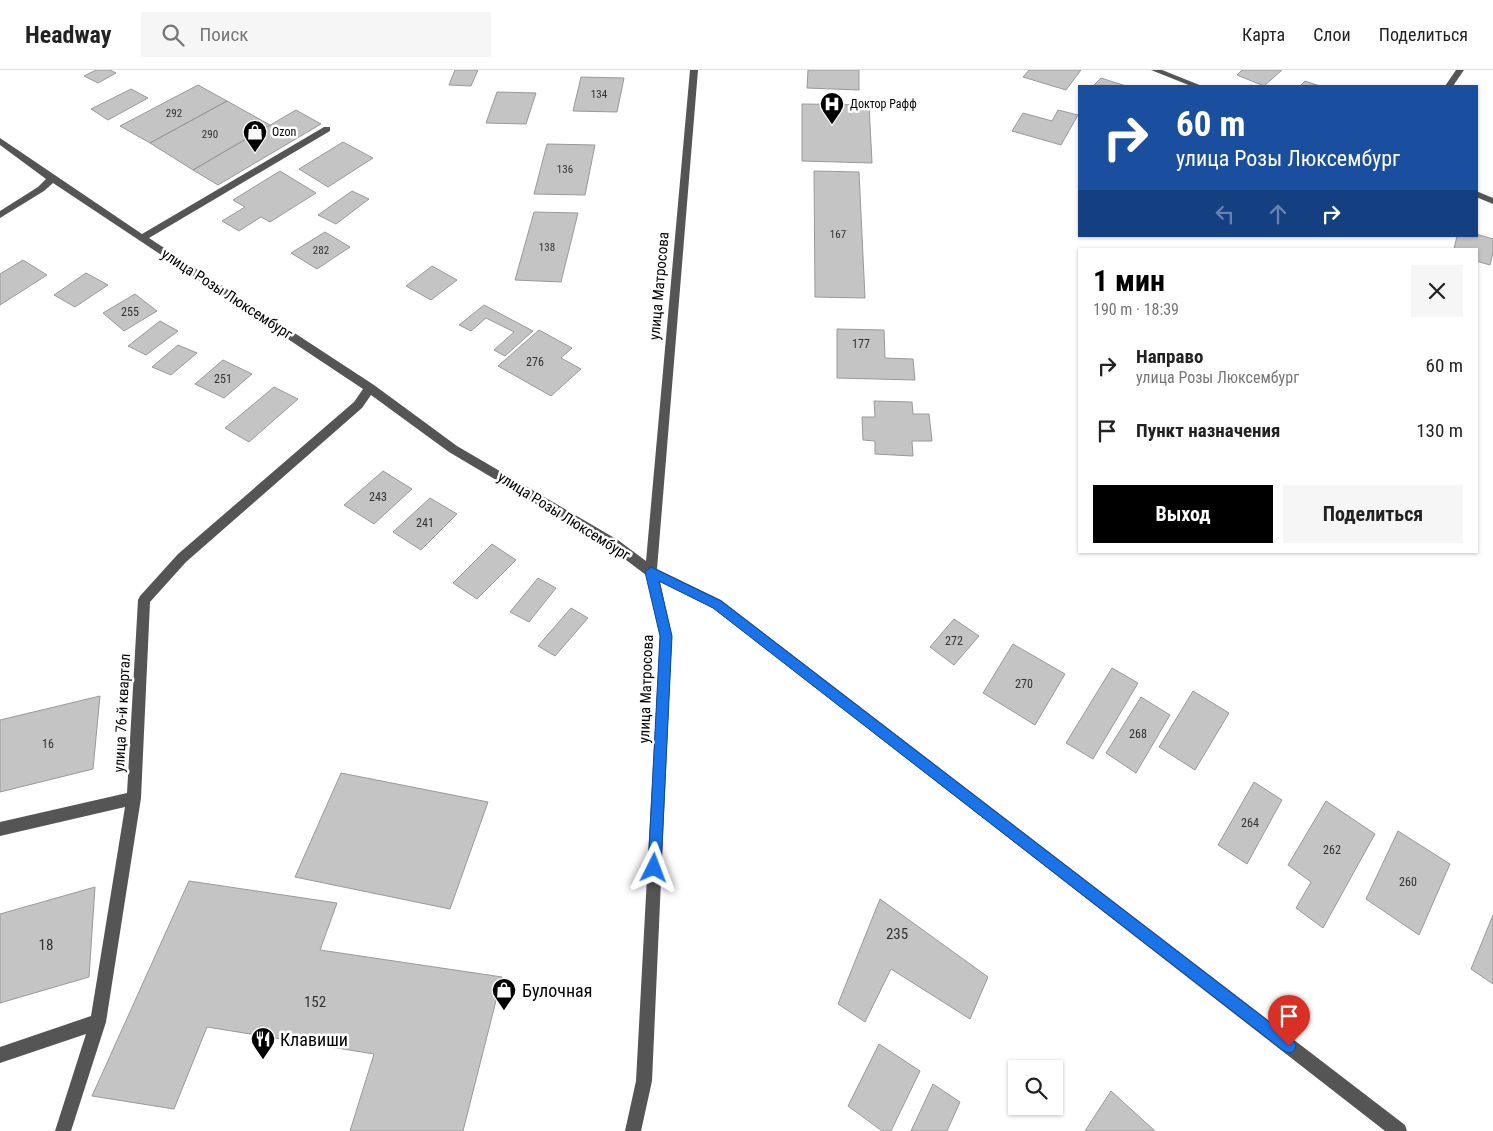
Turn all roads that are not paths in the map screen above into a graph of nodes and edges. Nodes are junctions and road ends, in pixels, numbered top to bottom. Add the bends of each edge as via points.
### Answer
1 (694, 70) edge
2 (1155, 70) edge
3 (1460, 70) edge
4 (1195, 85) edge
5 (1450, 85) edge
6 (326, 129) dead end
7 (0, 141) edge
8 (52, 179) junction
9 (1478, 195) edge
10 (1493, 201) edge
11 (0, 215) edge
12 (142, 238) junction
13 (370, 388) junction
14 (651, 572) junction
15 (134, 798) junction
16 (0, 829) edge
17 (98, 1022) junction
18 (0, 1055) edge
19 (63, 1131) edge
20 (632, 1131) edge
21 (1399, 1131) edge

1 - 14 street, улица Матросова
2 - 4 street
3 - 5 street
6 - 12 street
7 - 8 street, улица Розы Люксембург
8 - 11 street
8 - 12 street, улица Розы Люксембург
9 - 10 street
12 - 13 street, улица Розы Люксембург
13 - 14 street, улица Розы Люксембург via 453,448 614,544
13 - 15 street, улица 76-й квартал via 358,405 182,558 144,600
14 - 20 street, улица Матросова via 666,636 644,1081
14 - 21 street, улица Розы Люксембург via 717,604
15 - 16 street
15 - 17 street, улица 76-й квартал
17 - 18 street
17 - 19 street, улица 76-й квартал

